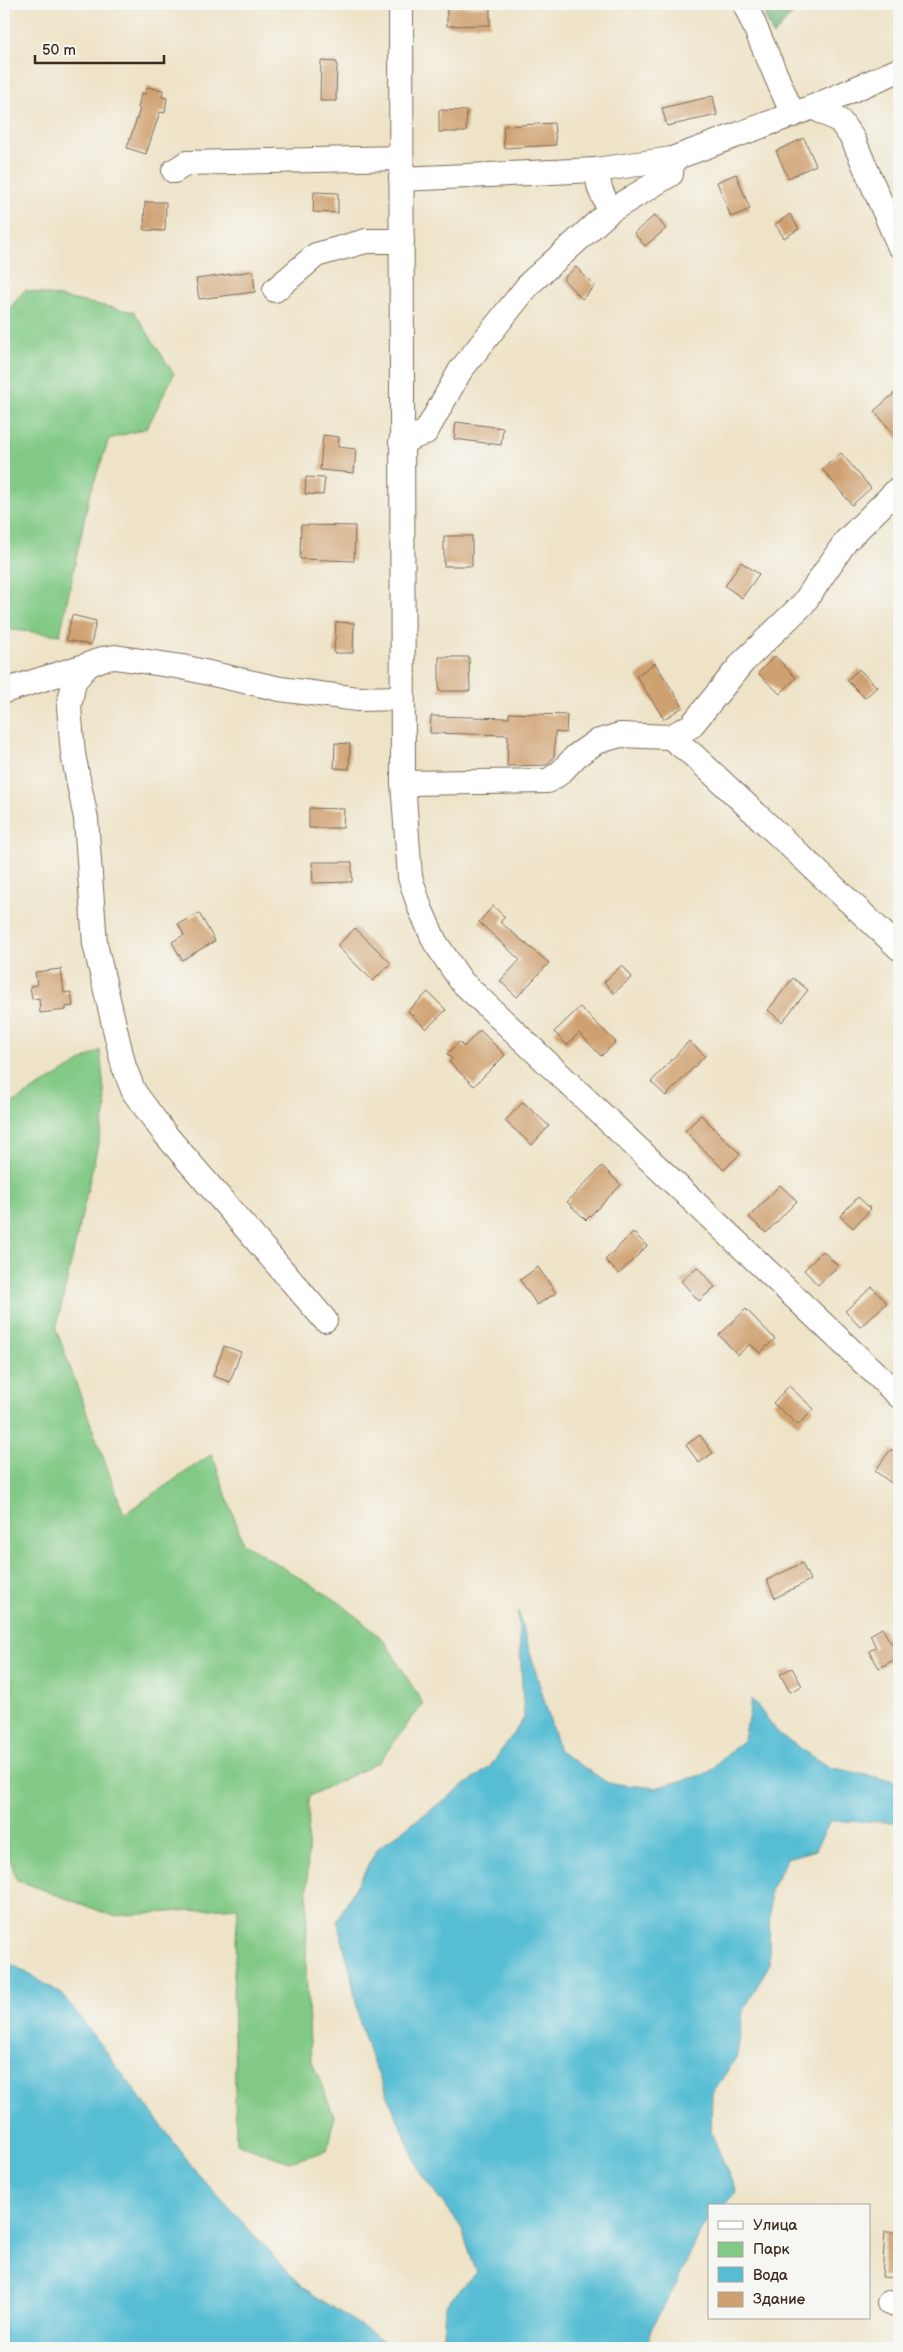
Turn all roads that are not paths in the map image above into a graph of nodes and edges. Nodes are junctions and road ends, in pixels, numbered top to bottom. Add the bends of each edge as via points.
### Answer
1 (401, 4) edge
2 (746, 4) edge
3 (899, 70) edge
4 (803, 111) junction
5 (672, 159) junction
6 (400, 168) junction
7 (596, 170) junction
8 (174, 171) dead end
9 (610, 211) junction
10 (402, 241) junction
11 (899, 244) edge
12 (275, 290) dead end
13 (401, 442) junction
14 (899, 488) edge
15 (88, 665) junction
16 (4, 691) edge
17 (401, 698) junction
18 (670, 737) junction
19 (403, 783) junction
20 (899, 948) edge
21 (325, 1320) dead end
22 (899, 1396) edge

1 - 6 street
2 - 4 street
3 - 4 street
4 - 5 street
4 - 11 street via 840,122 853,139
5 - 7 street
5 - 9 street via 671,174
6 - 7 street
6 - 8 street via 188,163
6 - 10 street
7 - 9 street
9 - 13 street via 530,283 460,371 426,432
10 - 12 street via 366,241 316,256
10 - 13 street
13 - 17 street
14 - 18 street via 846,541 803,604 743,662 691,726
15 - 16 street
15 - 17 street via 115,657 182,667 290,690 358,699
15 - 21 street via 74,681 69,707 73,754 86,820 95,944 124,1067 134,1092 164,1134
17 - 19 street
18 - 19 street via 620,735 596,742 548,781
18 - 20 street
19 - 22 street via 410,877 435,942 461,981

